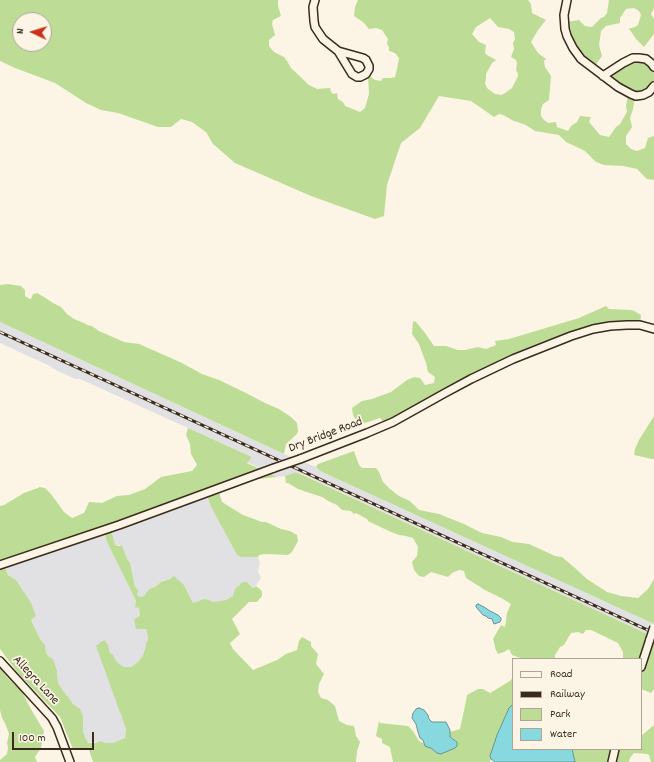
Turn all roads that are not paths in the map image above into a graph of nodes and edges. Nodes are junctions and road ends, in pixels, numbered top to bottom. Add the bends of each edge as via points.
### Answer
1 (314, 0) edge
2 (567, 0) edge
3 (338, 51) junction
4 (654, 67) edge
5 (603, 76) junction
6 (654, 86) edge
7 (654, 328) edge
8 (0, 565) edge
9 (654, 627) edge
10 (0, 661) edge
11 (642, 664) edge
12 (615, 750) edge
13 (70, 762) edge
14 (612, 762) edge

1 - 3 street via 315,27 323,39
2 - 5 street via 564,22 569,42 581,59
3 - 3 street via 352,74 360,77 368,72 369,66 364,58
4 - 5 street via 646,59 633,58
5 - 6 street via 625,92 636,96 649,92
7 - 8 street, Dry Bridge Road, bridge via 626,324 593,329 571,336 513,359 368,434 119,525
9 - 11 street, bridge
10 - 13 street, Allegra Lane via 52,718
12 - 14 street

